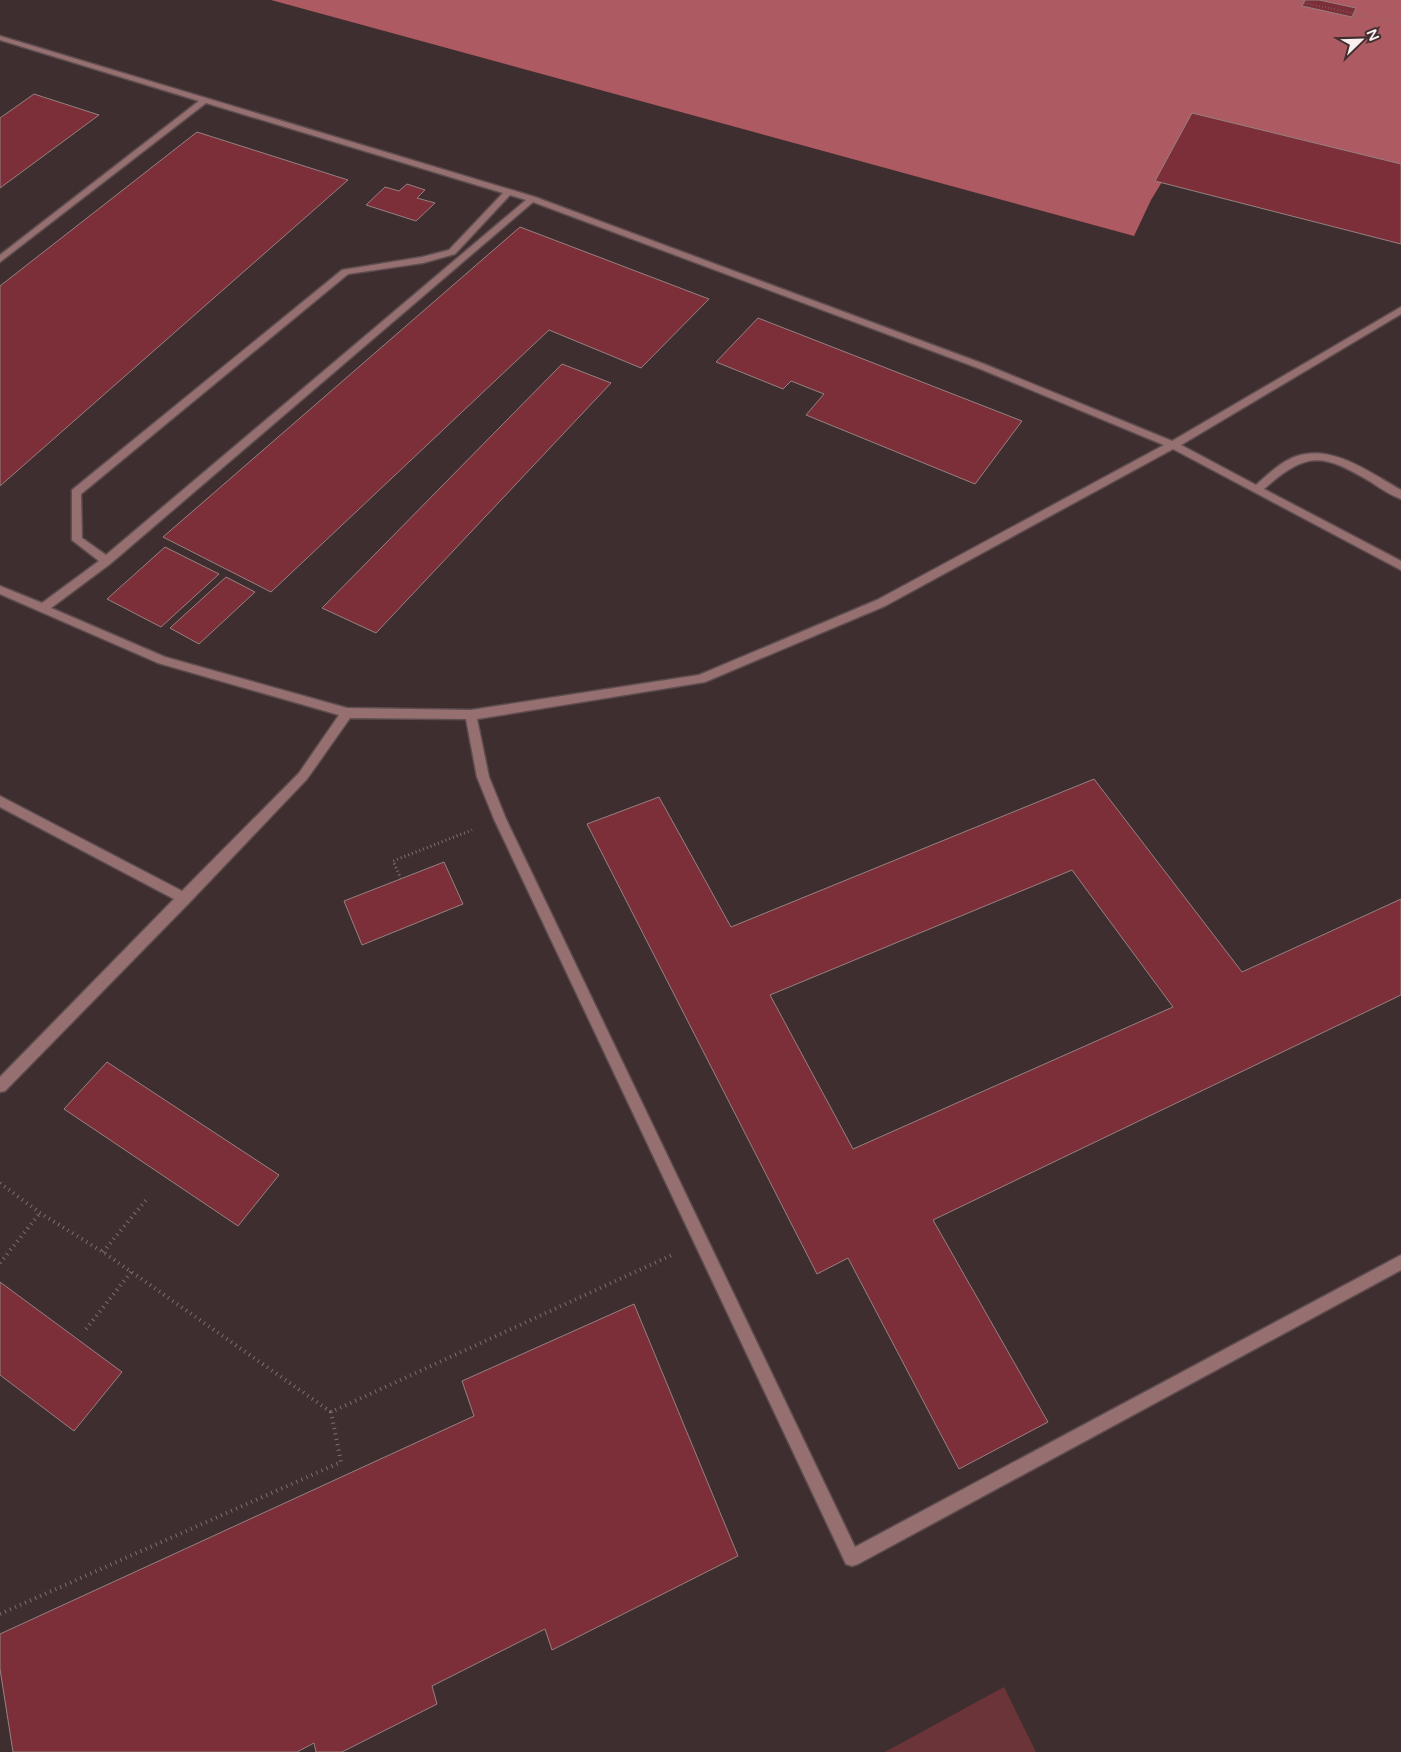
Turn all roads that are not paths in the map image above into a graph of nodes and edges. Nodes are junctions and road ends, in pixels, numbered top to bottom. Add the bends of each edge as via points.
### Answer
1 (0, 38) edge
2 (204, 101) junction
3 (508, 192) junction
4 (532, 199) junction
5 (0, 259) edge
6 (1401, 310) edge
7 (1174, 445) junction
8 (1258, 489) junction
9 (1401, 495) edge
10 (106, 562) junction
11 (1401, 566) edge
12 (0, 590) edge
13 (42, 609) junction
14 (347, 713) junction
15 (471, 716) junction
16 (0, 801) edge
17 (185, 899) junction
18 (0, 1086) edge
19 (1401, 1262) edge

1 - 2 lane
2 - 3 lane
2 - 5 lane
3 - 4 lane
3 - 10 lane via 452,252 423,260 345,272 76,493 77,540
4 - 7 lane via 981,366
4 - 10 lane
6 - 7 lane
7 - 8 lane
7 - 15 lane via 881,603 701,679
8 - 9 lane via 1273,474 1305,457 1336,460
8 - 11 lane
10 - 13 lane
12 - 13 lane
13 - 14 lane via 162,660
14 - 15 lane
14 - 17 lane via 303,776
15 - 19 lane via 483,777 500,819 852,1558
16 - 17 lane
17 - 18 lane

